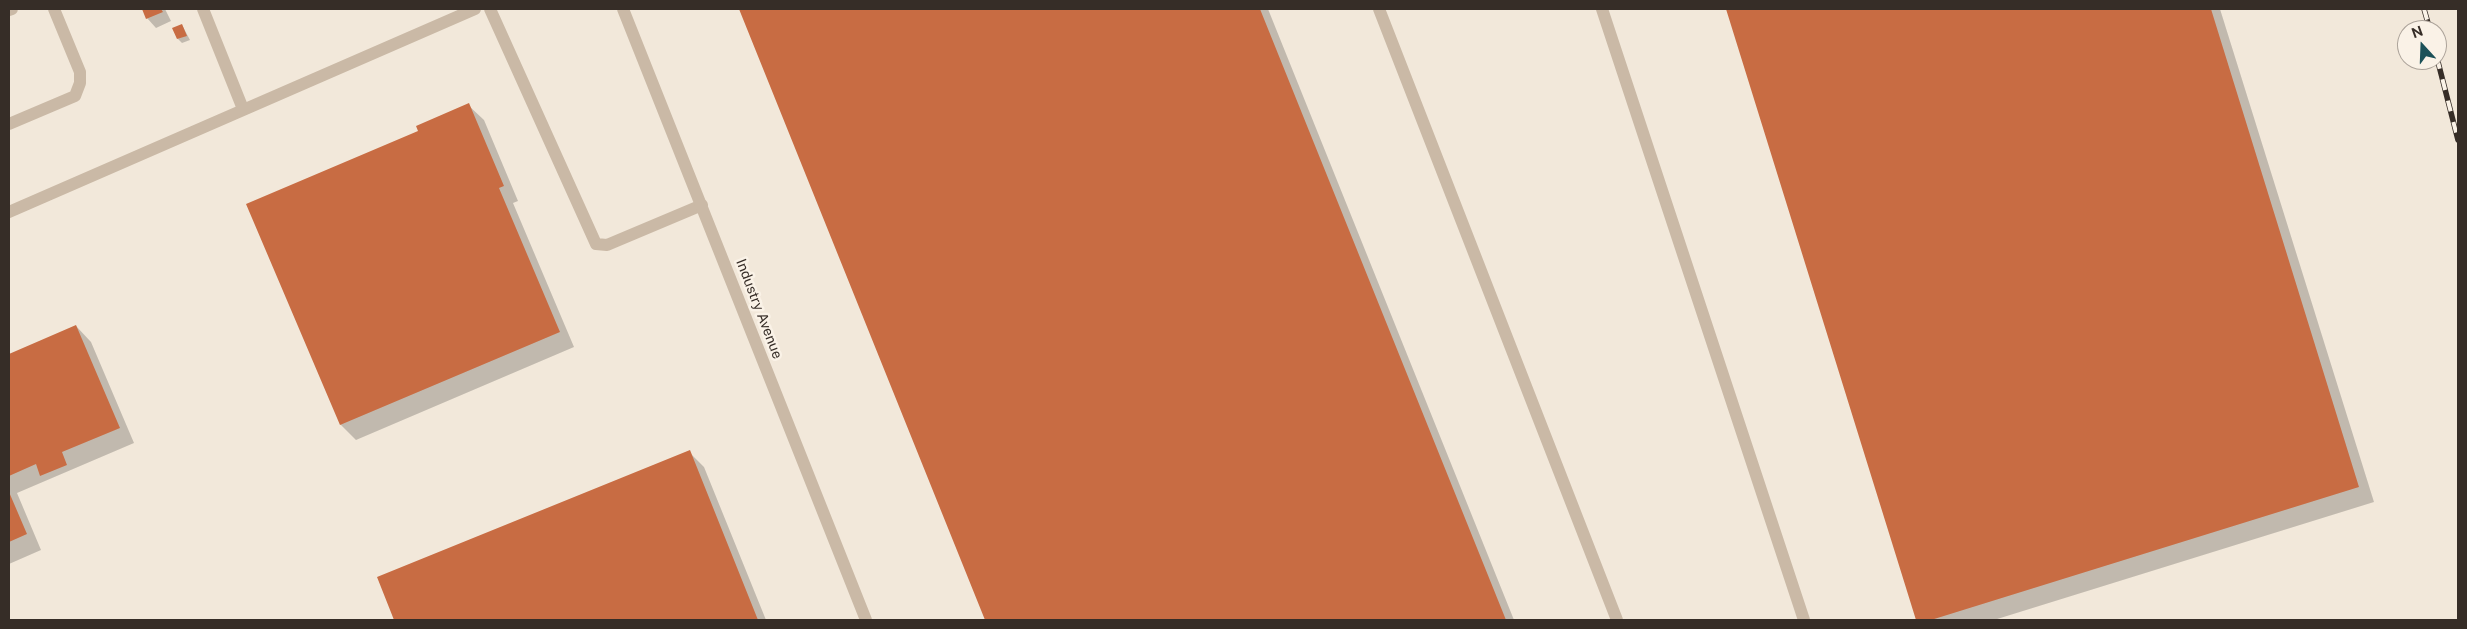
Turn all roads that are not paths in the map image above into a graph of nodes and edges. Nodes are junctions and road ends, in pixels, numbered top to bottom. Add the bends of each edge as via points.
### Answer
1 (54, 9) edge
2 (203, 9) edge
3 (476, 9) edge
4 (490, 9) edge
5 (623, 9) edge
6 (1379, 9) edge
7 (1602, 9) edge
8 (242, 109) junction
9 (9, 124) edge
10 (702, 205) junction
11 (9, 212) edge
12 (866, 620) edge
13 (1618, 620) edge
14 (1804, 620) edge

1 - 9 street via 80,72 78,90 75,96
2 - 8 street
3 - 8 street
4 - 10 street via 596,244 607,245
5 - 10 street, Industry Avenue
6 - 13 street
7 - 14 street
8 - 11 street
10 - 12 street, Industry Avenue

